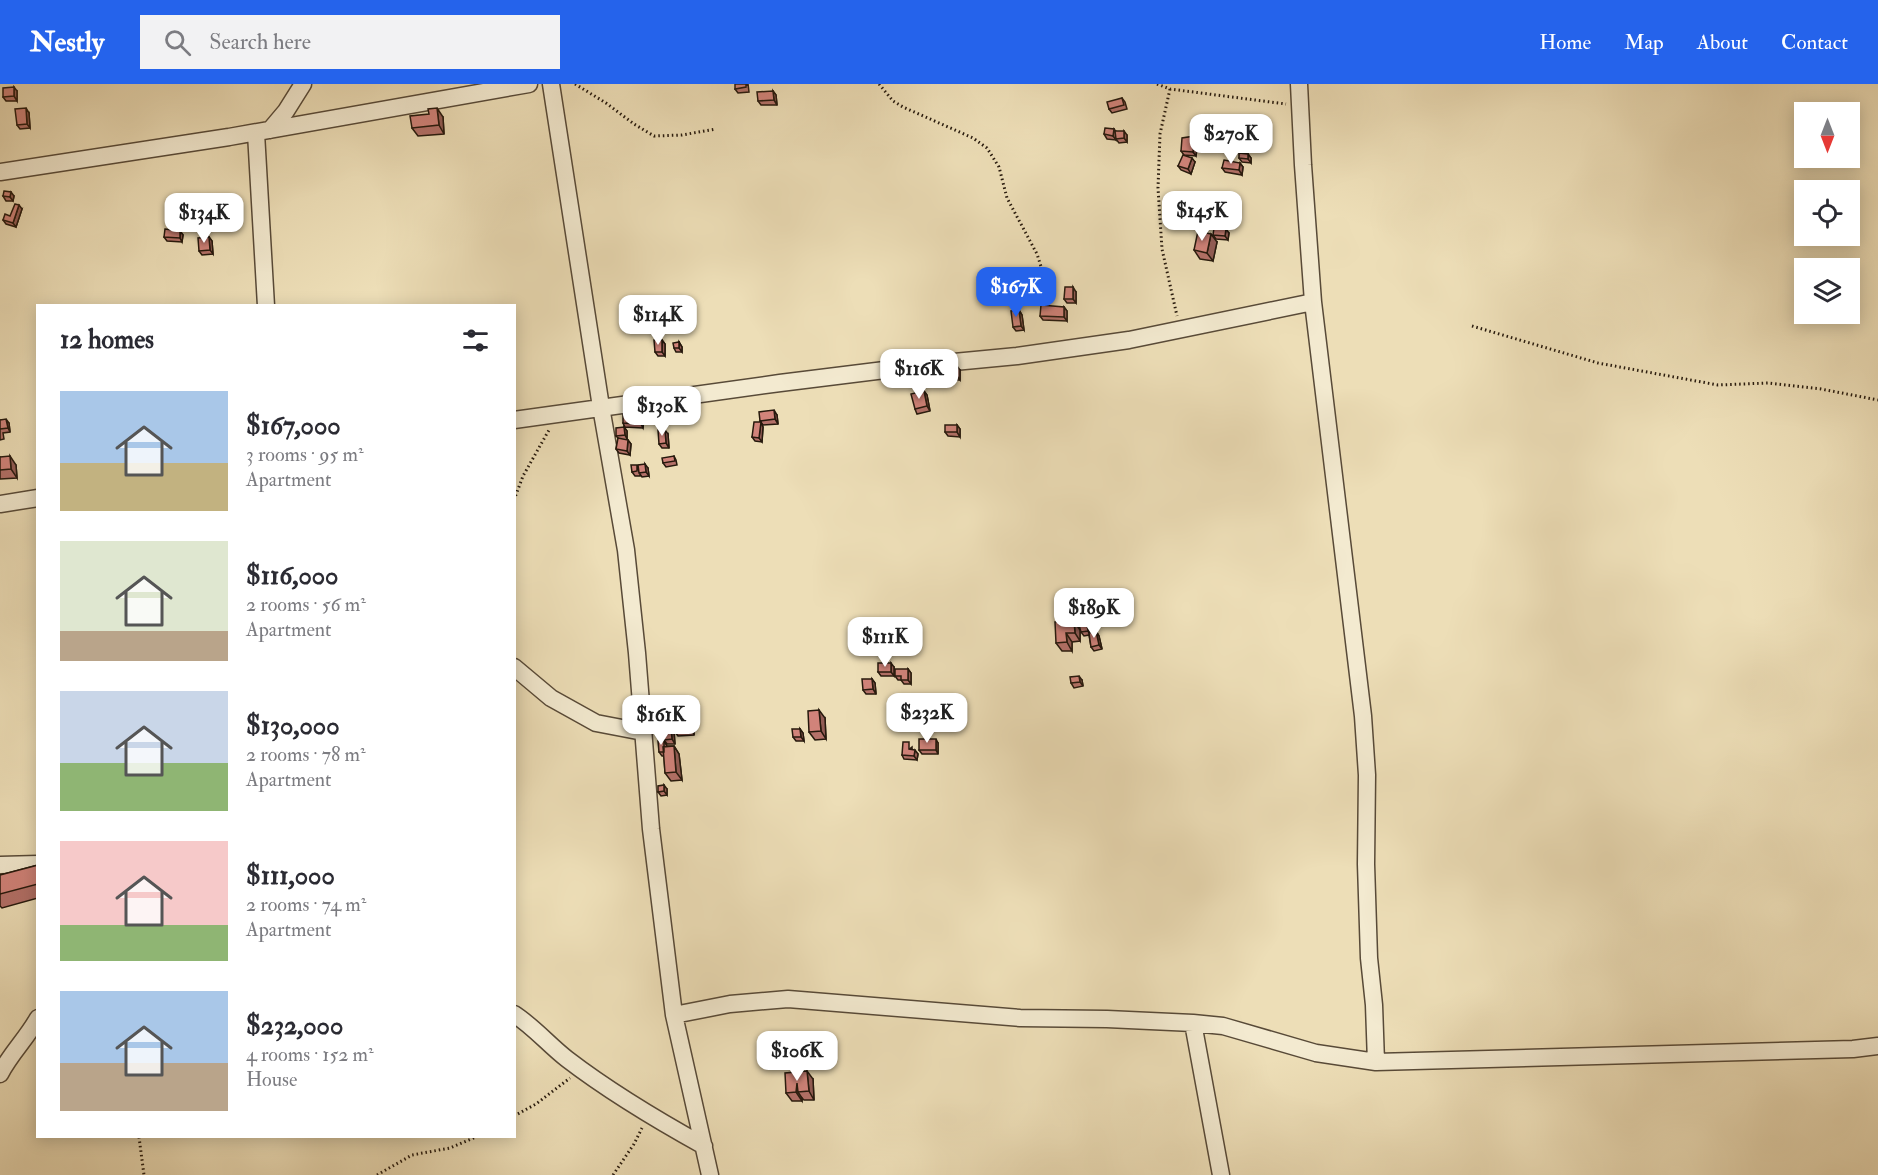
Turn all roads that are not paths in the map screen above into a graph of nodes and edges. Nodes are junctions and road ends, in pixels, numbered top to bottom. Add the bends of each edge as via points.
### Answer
1 (303, 84) edge
2 (529, 84) edge
3 (551, 84) edge
4 (1299, 84) edge
5 (263, 131) junction
6 (0, 172) edge
7 (1313, 302) junction
8 (266, 304) edge
9 (601, 407) junction
10 (516, 420) edge
11 (36, 498) edge
12 (0, 504) edge
13 (516, 669) edge
14 (643, 732) junction
15 (36, 864) edge
16 (0, 865) edge
17 (674, 1015) junction
18 (516, 1016) edge
19 (36, 1022) edge
20 (1193, 1023) junction
21 (1878, 1046) edge
22 (1376, 1062) junction
23 (0, 1074) edge
24 (704, 1146) junction
25 (710, 1175) edge
26 (1221, 1175) edge

1 - 5 street via 286,111
2 - 5 street
3 - 9 street
4 - 7 street
5 - 6 street
5 - 8 street
7 - 9 street via 1129,340
7 - 22 street via 1363,716
9 - 10 street
9 - 14 street via 627,550
11 - 12 street
13 - 14 street via 551,698 596,723
14 - 17 street
15 - 16 street
17 - 20 street via 730,1004 788,999 1020,1018
17 - 24 street
18 - 24 street via 567,1059 647,1114
19 - 23 street
20 - 22 street via 1223,1026 1316,1053
20 - 26 street
21 - 22 street via 1698,1055
24 - 25 street

